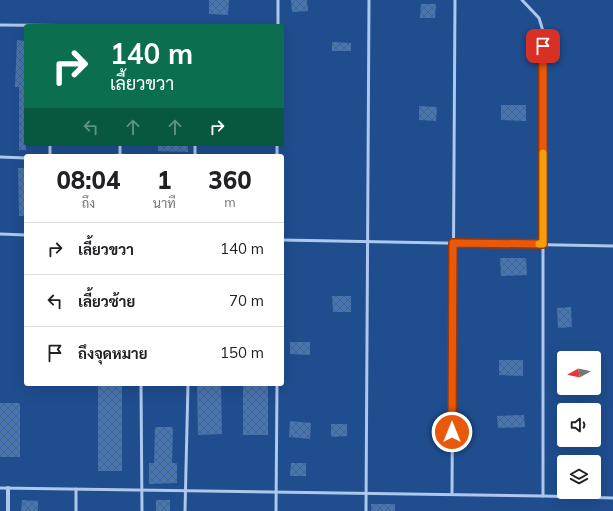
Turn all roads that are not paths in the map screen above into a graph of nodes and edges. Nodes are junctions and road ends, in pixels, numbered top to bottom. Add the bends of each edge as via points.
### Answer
1 (278, 0) edge
2 (369, 0) edge
3 (455, 0) edge
4 (522, 0) edge
5 (278, 24) edge
6 (0, 25) edge
7 (24, 25) edge
8 (0, 157) edge
9 (24, 158) edge
10 (0, 234) edge
11 (24, 235) edge
12 (284, 240) edge
13 (368, 241) junction
14 (453, 243) junction
15 (543, 244) junction
16 (613, 246) edge
17 (141, 386) edge
18 (188, 386) edge
19 (276, 386) edge
20 (0, 488) edge
21 (8, 488) junction
22 (76, 489) junction
23 (142, 490) junction
24 (186, 490) junction
25 (276, 492) junction
26 (366, 493) junction
27 (452, 494) junction
28 (544, 496) junction
29 (613, 498) edge
30 (8, 511) edge
31 (76, 511) edge
32 (142, 511) edge
33 (185, 511) edge
34 (276, 511) edge
35 (366, 511) edge

1 - 5 lane
2 - 13 lane
3 - 14 lane
4 - 15 lane via 539,18 543,30
6 - 7 lane
8 - 9 lane
10 - 11 lane
12 - 13 lane
13 - 14 lane
13 - 26 lane
14 - 15 lane
14 - 27 lane
15 - 16 lane
15 - 28 lane
17 - 23 lane
18 - 24 lane
19 - 25 lane
20 - 21 lane
21 - 22 lane
21 - 30 street
22 - 23 lane
22 - 31 lane
23 - 24 lane
23 - 32 lane
24 - 25 lane
24 - 33 lane
25 - 26 lane
25 - 34 lane
26 - 27 lane
26 - 35 lane
27 - 28 lane
28 - 29 lane

